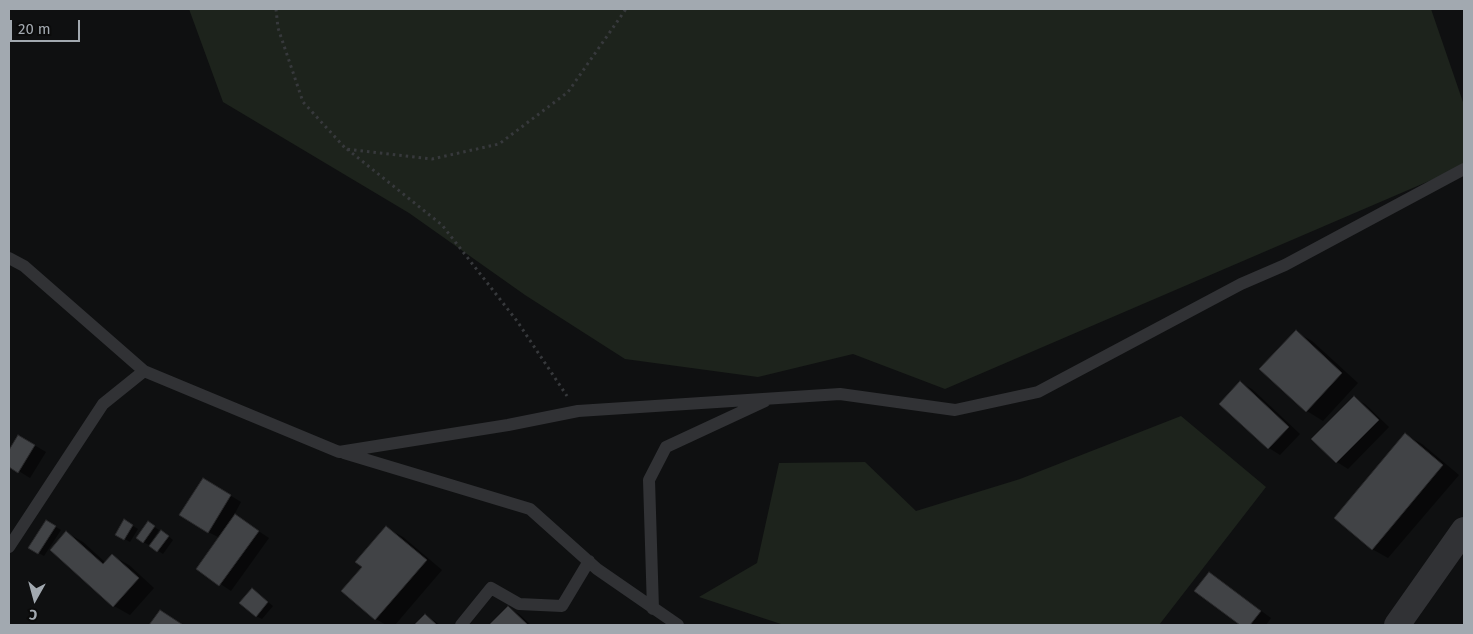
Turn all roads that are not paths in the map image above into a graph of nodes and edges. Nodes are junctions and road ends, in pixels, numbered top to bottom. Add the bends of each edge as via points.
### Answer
1 (1464, 169) edge
2 (9, 258) edge
3 (144, 371) junction
4 (772, 398) junction
5 (339, 452) junction
6 (1464, 530) edge
7 (9, 547) edge
8 (589, 562) junction
9 (653, 609) junction
10 (460, 625) edge
11 (678, 625) edge
12 (1397, 625) edge

1 - 4 lane via 1038,392 955,410 840,394
2 - 3 lane via 24,266
3 - 5 lane
3 - 7 lane via 103,404
4 - 5 lane via 578,411 508,426
4 - 9 lane via 666,447 649,480
5 - 8 lane via 530,509
6 - 12 street
8 - 9 lane
8 - 10 lane via 562,606 519,604 491,588
9 - 11 lane

